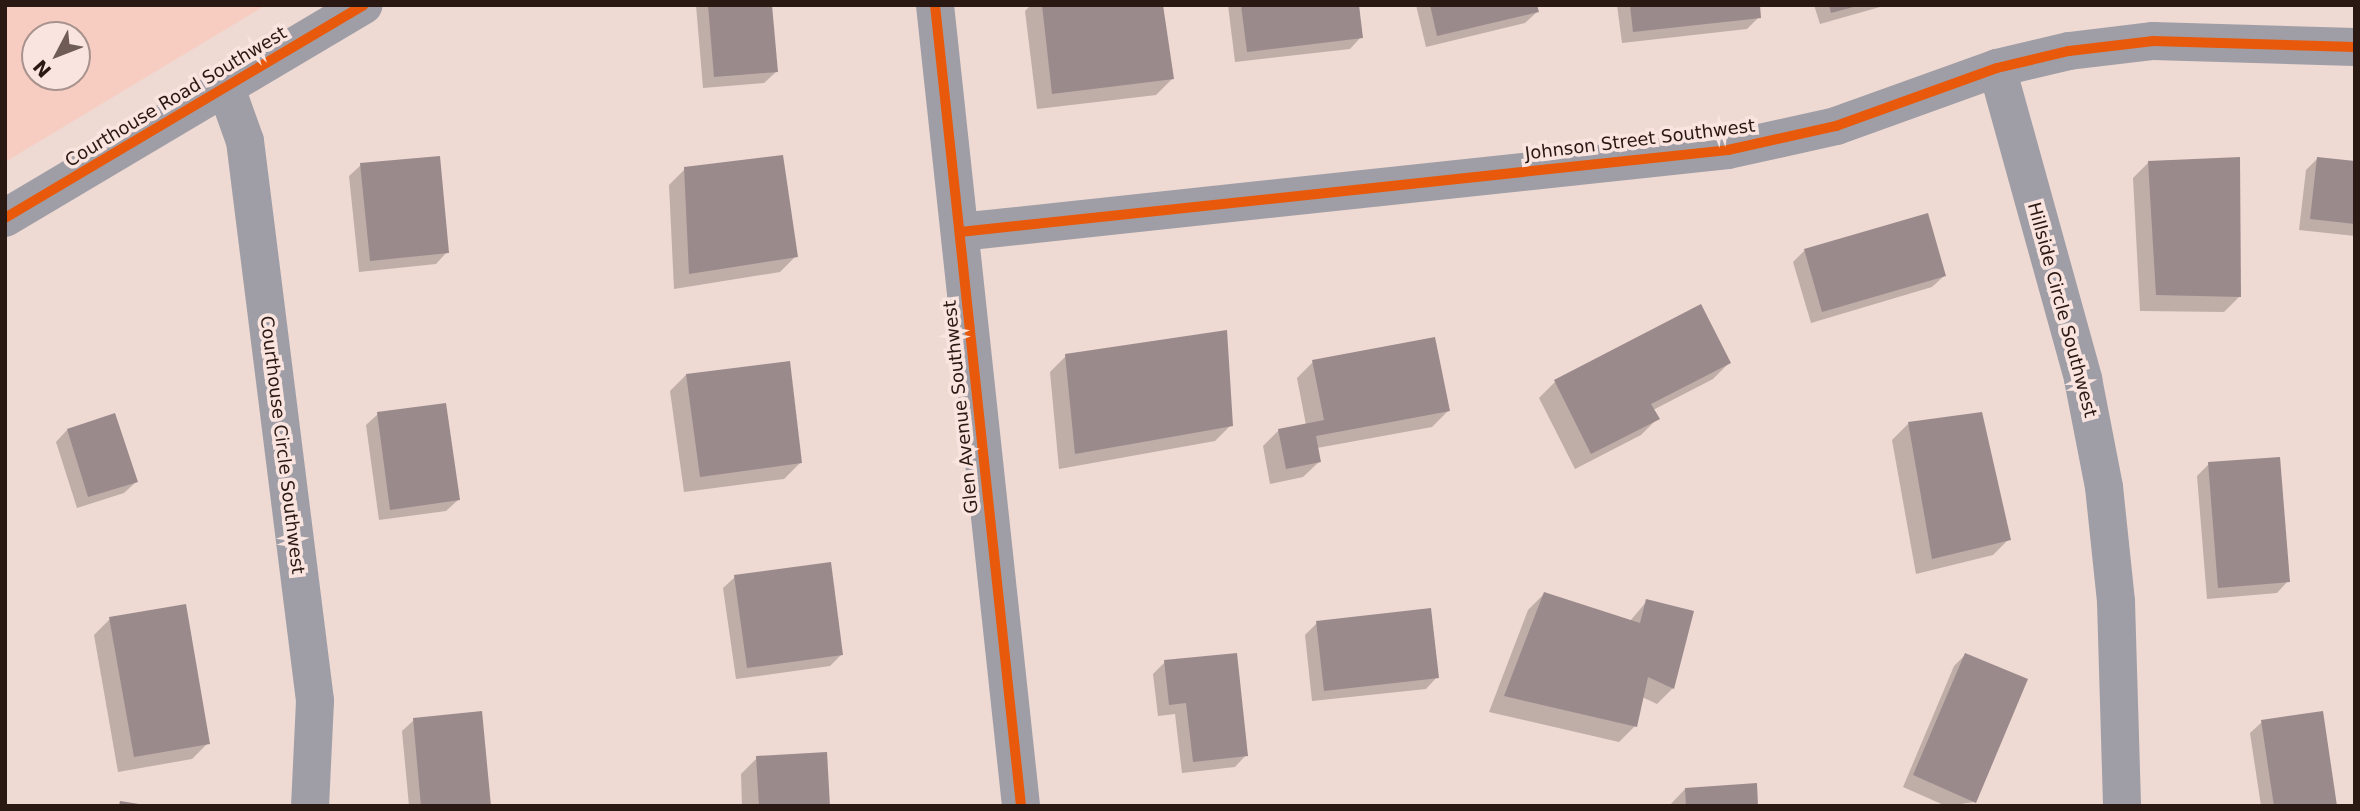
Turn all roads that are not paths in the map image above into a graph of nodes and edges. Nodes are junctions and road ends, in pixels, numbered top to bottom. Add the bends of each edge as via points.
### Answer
1 (364, 5) edge
2 (935, 5) edge
3 (2355, 47) edge
4 (1997, 68) junction
5 (226, 88) junction
6 (5, 218) edge
7 (960, 232) junction
8 (310, 806) edge
9 (1021, 806) edge
10 (2122, 806) edge

1 - 5 street, Courthouse Road Southwest
2 - 7 street, Glen Avenue Southwest
3 - 4 street, Johnson Street Southwest via 2153,41 2069,51
4 - 7 street, Johnson Street Southwest via 1836,126 1728,150
4 - 10 street, Hillside Circle Southwest via 2084,379 2104,487 2116,602
5 - 6 street, Courthouse Road Southwest
5 - 8 street, Courthouse Circle Southwest via 245,141 315,701
7 - 9 street, Glen Avenue Southwest

